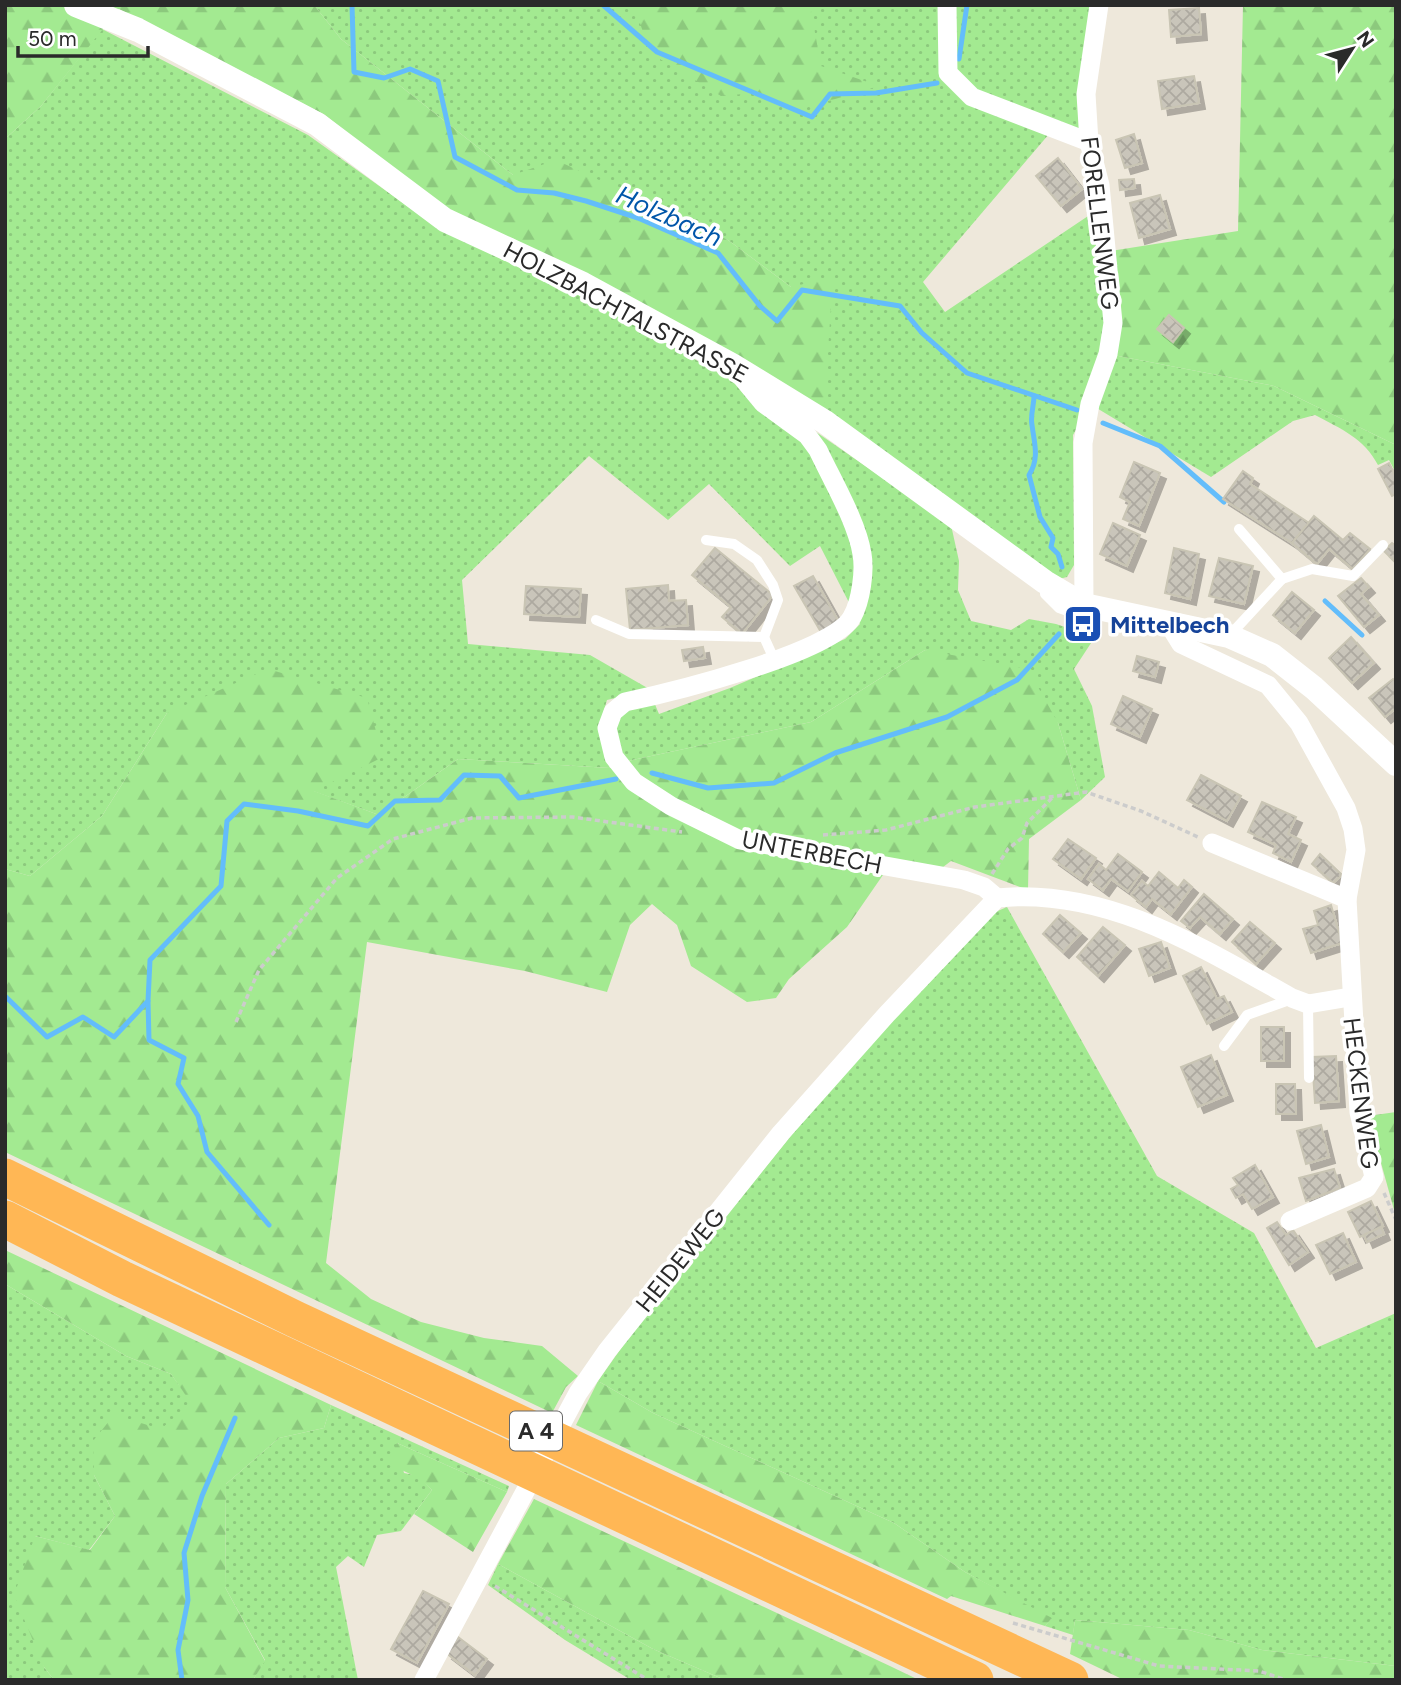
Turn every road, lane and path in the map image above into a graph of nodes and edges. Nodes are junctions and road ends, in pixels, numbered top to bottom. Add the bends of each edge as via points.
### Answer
1 (76, 5) edge
2 (947, 5) edge
3 (1098, 5) edge
4 (1089, 142) junction
5 (732, 365) junction
6 (1239, 529) dead end
7 (706, 540) dead end
8 (1383, 545) dead end
9 (1282, 579) junction
10 (1084, 606) junction
11 (596, 620) dead end
12 (1168, 623) junction
13 (1230, 636) junction
14 (764, 637) junction
15 (774, 659) junction
16 (1396, 764) edge
17 (1054, 796) junction
18 (687, 833) dead end
19 (811, 835) dead end
20 (1212, 843) joint
21 (997, 894) junction
22 (1347, 899) junction
23 (1350, 997) junction
24 (1300, 1001) junction
25 (236, 1022) dead end
26 (1224, 1046) dead end
27 (1309, 1078) dead end
28 (5, 1177) edge
29 (1374, 1177) junction
30 (5, 1219) edge
31 (1396, 1220) edge
32 (1290, 1221) dead end
33 (485, 1566) junction
34 (1008, 1621) dead end
35 (424, 1680) edge
36 (648, 1680) edge
37 (975, 1680) edge
38 (1070, 1680) edge
39 (1286, 1680) edge

1 - 5 street, HOLZBACHTALSTRASSE via 138,30 317,124 445,220 583,284
2 - 4 street via 948,73 972,97
3 - 4 street, FORELLENWEG via 1086,94
4 - 10 street, FORELLENWEG via 1100,185 1113,323 1083,443
5 - 10 street, HOLZBACHTALSTRASSE via 825,422
5 - 15 street, UNTERBECH via 763,403 807,435 818,450 862,554 860,592 852,618 832,637
6 - 9 lane
7 - 14 lane via 734,544 757,560 773,585 778,600
8 - 9 lane via 1353,576 1312,569
9 - 13 lane
10 - 12 street, HOLZBACHTALSTRASSE
11 - 14 lane via 629,634
12 - 13 street, HOLZBACHTALSTRASSE
12 - 22 street via 1181,644 1268,685 1299,723 1353,829 1356,850
13 - 16 street, HOLZBACHTALSTRASSE via 1272,655
14 - 15 lane
15 - 21 street, UNTERBECH via 698,686 625,702 613,712 607,728 614,757 634,782 740,841 915,869
17 - 19 path via 975,807 886,830
17 - 20 path via 1086,792
17 - 21 path via 1007,849
18 - 25 path via 572,817 472,818 393,839 337,878 259,970
20 - 22 street
21 - 24 street via 1064,898 1122,912 1204,949
21 - 33 street, HEIDEWEG via 781,1133 607,1351 578,1393
22 - 23 street
23 - 24 street
23 - 29 street, HECKENWEG via 1359,1112
24 - 26 lane via 1247,1014
24 - 27 lane
28 - 38 highway, A 4 via 295,1319
29 - 31 path
29 - 32 street, HECKENWEG via 1367,1188
30 - 37 highway, A 4 via 134,1285
33 - 35 street, HEIDEWEG
33 - 36 path via 489,1582
34 - 39 path via 1160,1666 1258,1671

